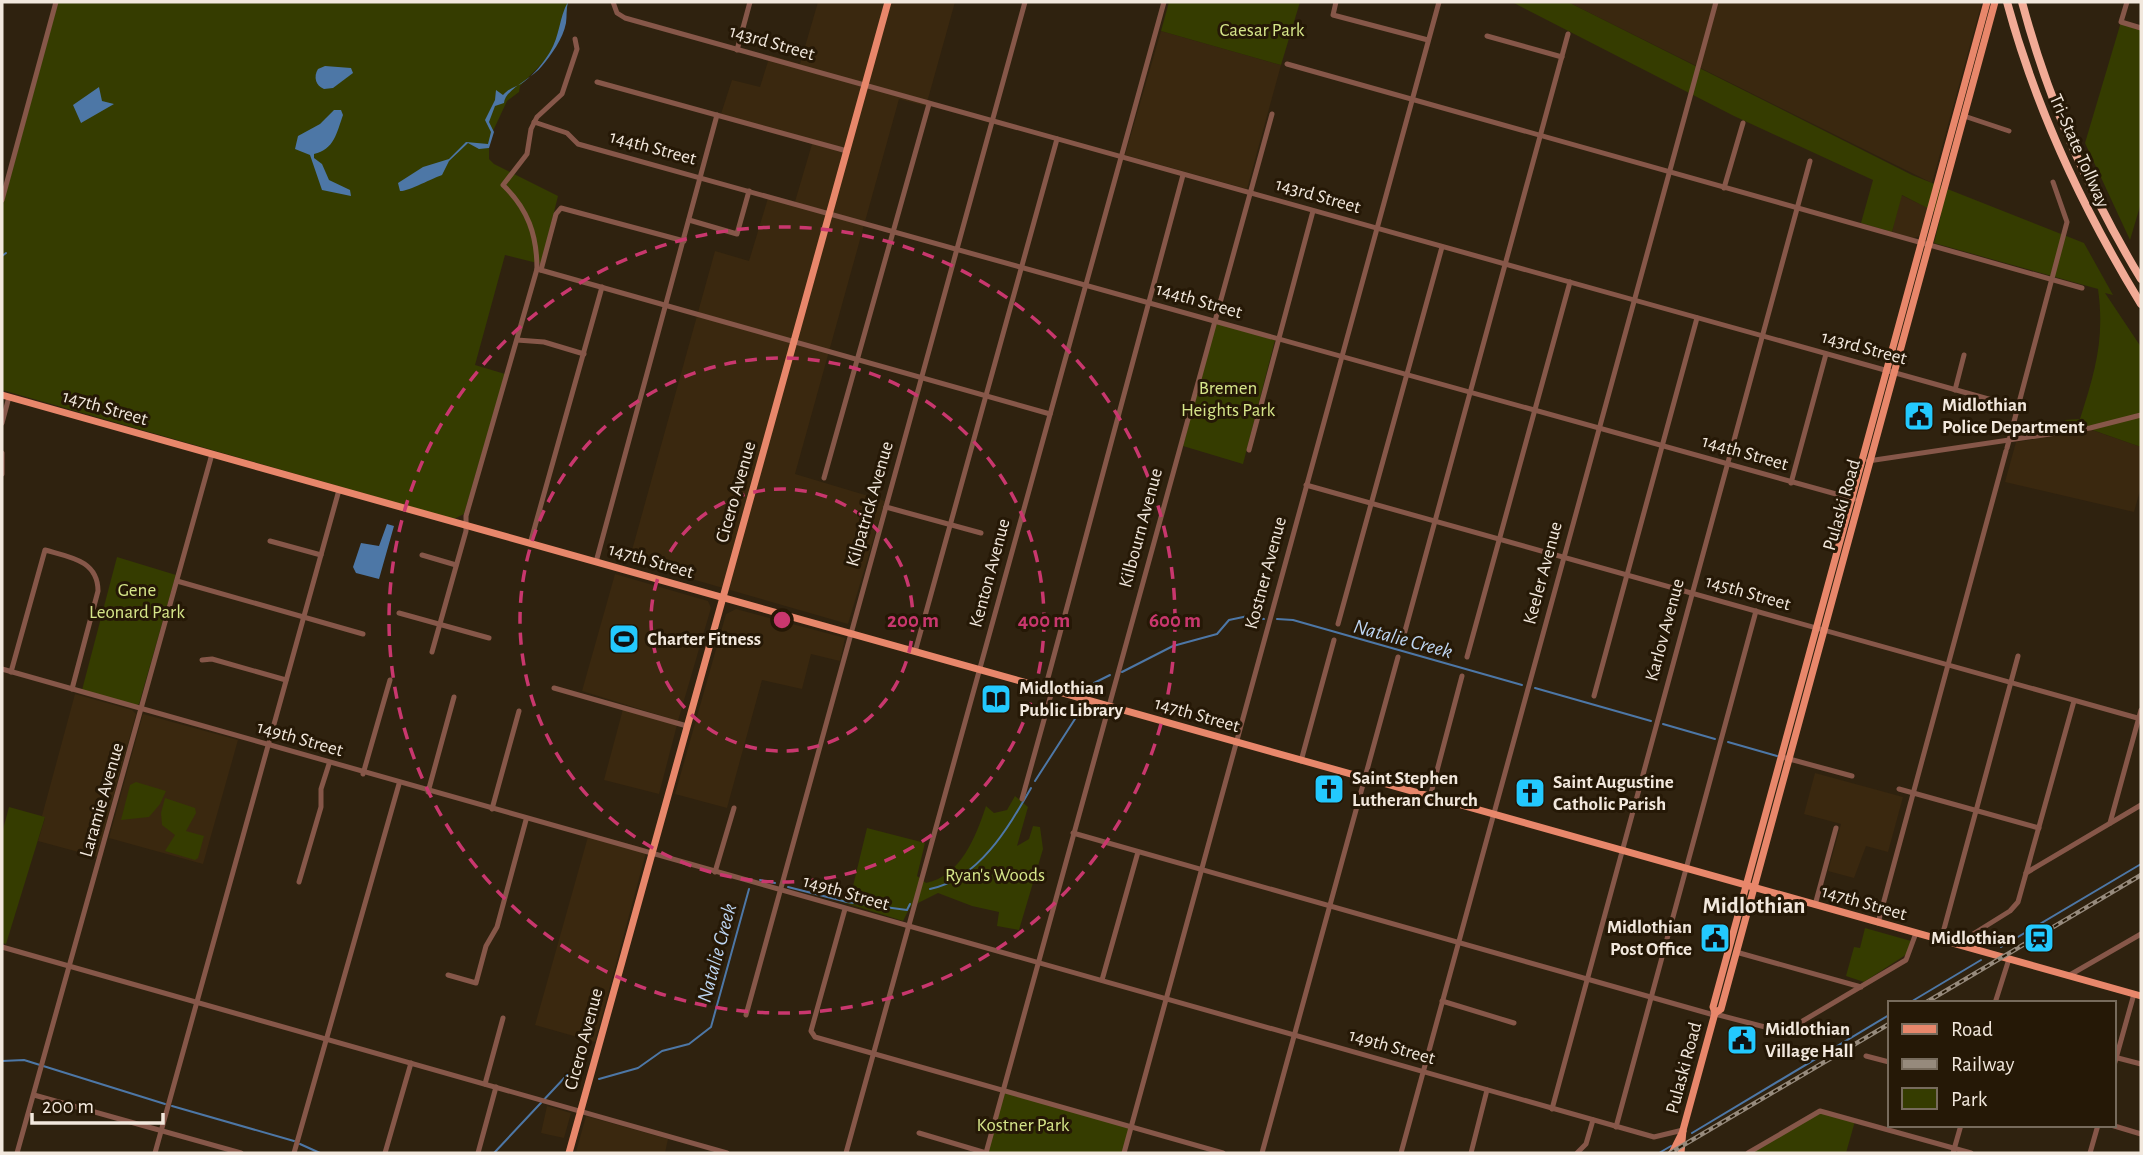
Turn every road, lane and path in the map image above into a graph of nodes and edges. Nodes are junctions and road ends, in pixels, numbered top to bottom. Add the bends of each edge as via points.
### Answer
1 (56, 2) edge
2 (750, 2) edge
3 (888, 2) edge
4 (1025, 2) edge
5 (1164, 2) edge
6 (1336, 2) edge
7 (1439, 2) edge
8 (1716, 2) edge
9 (1987, 2) edge
10 (1995, 2) edge
11 (2007, 2) edge
12 (2022, 2) edge
13 (2127, 2) edge
14 (614, 5) edge
15 (2141, 28) edge
16 (1568, 34) dead end
17 (1487, 36) dead end
18 (575, 39) dead end
19 (1428, 40) junction
20 (737, 50) junction
21 (1562, 57) junction
22 (1287, 64) dead end
23 (597, 82) dead end
24 (865, 86) junction
25 (1412, 100) junction
26 (929, 104) junction
27 (1272, 114) dead end
28 (717, 115) junction
29 (1964, 117) junction
30 (992, 121) junction
31 (534, 122) junction
32 (1742, 122) dead end
33 (2009, 131) dead end
34 (1541, 136) junction
35 (1057, 139) junction
36 (846, 151) junction
37 (1120, 157) junction
38 (1810, 161) dead end
39 (1669, 172) junction
40 (1183, 174) junction
41 (701, 177) junction
42 (2053, 182) dead end
43 (1724, 188) junction
44 (749, 191) junction
45 (1250, 193) junction
46 (2, 200) edge
47 (1797, 208) junction
48 (1313, 211) junction
49 (830, 213) junction
50 (689, 220) junction
51 (1376, 228) junction
52 (894, 231) junction
53 (684, 242) junction
54 (1925, 244) junction
55 (1442, 247) junction
56 (957, 249) junction
57 (1506, 264) junction
58 (1021, 267) junction
59 (539, 269) junction
60 (2141, 279) edge
61 (2052, 280) junction
62 (1570, 282) junction
63 (1086, 285) junction
64 (602, 287) junction
65 (2082, 288) dead end
66 (1634, 300) junction
67 (1149, 303) junction
68 (2141, 304) edge
69 (667, 306) junction
70 (1697, 318) junction
71 (1214, 321) junction
72 (1762, 336) junction
73 (1279, 339) junction
74 (517, 340) junction
75 (794, 342) junction
76 (583, 354) junction
77 (1826, 354) junction
78 (1964, 355) dead end
79 (1341, 357) junction
80 (857, 359) junction
81 (1891, 371) junction
82 (1406, 375) junction
83 (922, 378) junction
84 (1955, 390) junction
85 (1470, 393) junction
86 (5, 396) edge
87 (986, 396) junction
88 (2017, 407) junction
89 (1535, 411) junction
90 (1050, 414) junction
91 (2141, 415) edge
92 (2, 423) edge
93 (1599, 428) junction
94 (2009, 441) junction
95 (1663, 447) junction
96 (1249, 450) dead end
97 (2, 453) edge
98 (212, 454) junction
99 (1871, 461) junction
100 (1862, 462) junction
101 (1727, 464) junction
102 (2, 474) edge
103 (824, 478) dead end
104 (1791, 482) junction
105 (1306, 485) junction
106 (339, 490) junction
107 (1851, 498) junction
108 (1860, 501) junction
109 (1371, 503) junction
110 (886, 507) junction
111 (1435, 522) junction
112 (951, 524) junction
113 (466, 526) junction
114 (981, 533) dead end
115 (1499, 540) junction
116 (270, 541) dead end
117 (530, 544) junction
118 (321, 555) junction
119 (422, 555) dead end
120 (1564, 558) junction
121 (596, 562) junction
122 (456, 565) junction
123 (1628, 575) junction
124 (177, 581) junction
125 (1692, 593) junction
126 (722, 598) junction
127 (1756, 611) junction
128 (400, 613) dead end
129 (304, 617) junction
130 (440, 624) junction
131 (1338, 624) dead end
132 (1820, 630) junction
133 (363, 634) dead end
134 (850, 634) junction
135 (489, 638) dead end
136 (1334, 640) dead end
137 (1402, 642) dead end
138 (432, 652) dead end
139 (915, 652) junction
140 (2018, 656) dead end
141 (1398, 657) dead end
142 (1467, 657) dead end
143 (202, 660) dead end
144 (1947, 665) junction
145 (2, 670) edge
146 (979, 670) junction
147 (11, 672) junction
148 (1462, 676) dead end
149 (286, 680) junction
150 (390, 680) dead end
151 (2010, 683) junction
152 (554, 688) dead end
153 (72, 689) junction
154 (1048, 690) junction
155 (1594, 696) dead end
156 (454, 698) dead end
157 (2074, 701) junction
158 (1107, 706) junction
159 (2141, 710) edge
160 (143, 711) junction
161 (519, 711) dead end
162 (2140, 719) edge
163 (687, 726) junction
164 (1236, 743) junction
165 (268, 747) junction
166 (1786, 758) junction
167 (1301, 761) junction
168 (329, 764) junction
169 (363, 774) junction
170 (1852, 776) dead end
171 (1365, 779) junction
172 (399, 784) junction
173 (1899, 789) dead end
174 (428, 792) junction
175 (1913, 793) junction
176 (1430, 797) junction
177 (1022, 799) dead end
178 (2141, 805) edge
179 (734, 808) dead end
180 (492, 809) junction
181 (1976, 810) junction
182 (1492, 815) junction
183 (526, 820) junction
184 (2110, 823) junction
185 (1836, 828) dead end
186 (2039, 828) junction
187 (1073, 833) junction
188 (1621, 851) junction
189 (1138, 852) junction
190 (652, 855) junction
191 (1686, 869) junction
192 (1201, 870) junction
193 (715, 872) junction
194 (2026, 873) junction
195 (299, 882) dead end
196 (1750, 887) junction
197 (780, 890) junction
198 (1815, 905) junction
199 (1330, 906) junction
200 (845, 909) junction
201 (1878, 923) junction
202 (909, 927) junction
203 (1916, 933) junction
204 (2141, 934) edge
205 (1941, 940) junction
206 (1458, 942) junction
207 (1956, 945) junction
208 (2, 947) edge
209 (1736, 952) junction
210 (2009, 959) junction
211 (1038, 963) junction
212 (72, 967) junction
213 (448, 975) dead end
214 (2068, 976) junction
215 (1587, 979) junction
216 (1102, 980) junction
217 (1861, 987) junction
218 (2138, 995) edge
219 (1651, 997) junction
220 (1167, 999) junction
221 (1996, 1001) edge
222 (197, 1002) junction
223 (1442, 1002) junction
224 (1714, 1014) junction
225 (746, 1015) dead end
226 (503, 1018) dead end
227 (1514, 1023) dead end
228 (1294, 1036) junction
229 (326, 1039) junction
230 (874, 1054) junction
231 (1866, 1056) dead end
232 (2115, 1057) edge
233 (1888, 1062) edge
234 (411, 1063) junction
235 (2141, 1064) edge
236 (1422, 1072) junction
237 (485, 1084) junction
238 (496, 1087) junction
239 (1487, 1090) junction
240 (1003, 1091) junction
241 (34, 1095) junction
242 (1552, 1109) junction
243 (581, 1111) junction
244 (1593, 1120) junction
245 (2115, 1126) edge
246 (1616, 1127) junction
247 (1960, 1127) edge
248 (2097, 1127) edge
249 (1131, 1128) junction
250 (1683, 1130) junction
251 (161, 1132) junction
252 (919, 1133) dead end
253 (2141, 1134) edge
254 (707, 1151) edge
255 (1954, 1151) edge
256 (17, 1153) edge
257 (155, 1153) edge
258 (241, 1153) edge
259 (294, 1153) edge
260 (386, 1153) edge
261 (478, 1153) edge
262 (569, 1153) edge
263 (727, 1153) edge
264 (846, 1153) edge
265 (986, 1153) edge
266 (1124, 1153) edge
267 (1223, 1153) edge
268 (1262, 1153) edge
269 (1401, 1153) edge
270 (1471, 1153) edge
271 (1577, 1153) edge
272 (1672, 1153) edge
273 (1681, 1153) edge
274 (1748, 1153) edge
275 (1971, 1153) edge
276 (2090, 1153) edge

1 - 46 street
2 - 20 street
3 - 24 main road, Cicero Avenue
4 - 30 street, Kilpatrick Avenue
5 - 37 street, Kenton Avenue
6 - 19 street via 1333,15
7 - 19 street, Kostner Avenue
8 - 39 street, Keeler Avenue
9 - 54 main road, Pulaski Road
10 - 29 main road, Pulaski Road
11 - 68 highway, Tri-State Tollway via 2031,83 2055,142 2087,211
12 - 60 highway, Tri-State Tollway via 2069,142
13 - 15 street via 2121,22
14 - 20 street, 143rd Street via 625,18
16 - 21 street
17 - 21 street
18 - 31 street via 575,57 562,94 545,106
19 - 25 street, Kostner Avenue
20 - 24 street, 143rd Street
21 - 34 street
22 - 25 street
23 - 28 street
24 - 26 street, 143rd Street
24 - 36 main road, Cicero Avenue
25 - 34 street
25 - 51 street, Kostner Avenue
26 - 30 street, 143rd Street
26 - 52 street
27 - 45 street, Kilbourn Avenue
28 - 36 street
28 - 41 street
29 - 33 street
29 - 54 main road, Pulaski Road
30 - 35 street, 143rd Street
30 - 56 street, Kilpatrick Avenue
31 - 41 street, 144th Street via 567,133 578,144
31 - 59 street via 526,157 503,185 533,229
32 - 43 street
34 - 39 street
34 - 57 street
35 - 37 street, 143rd Street
35 - 58 street
36 - 49 main road, Cicero Avenue
37 - 40 street, 143rd Street
37 - 63 street, Kenton Avenue
38 - 47 street, Karlov Avenue
39 - 43 street
39 - 66 street, Keeler Avenue
40 - 45 street, 143rd Street
40 - 67 street
41 - 44 street, 144th Street
41 - 50 street
42 - 61 street via 2067,222
43 - 47 street
44 - 49 street, 144th Street
44 - 50 street via 737,234
45 - 48 street, 143rd Street
45 - 71 street, Kilbourn Avenue
47 - 54 street
47 - 72 street, Karlov Avenue
48 - 51 street, 143rd Street
48 - 73 street
49 - 52 street, 144th Street
49 - 75 main road, Cicero Avenue
50 - 53 street
51 - 55 street, 143rd Street
51 - 79 street, Kostner Avenue
52 - 56 street, 144th Street
52 - 80 street
53 - 59 street via 561,208
53 - 69 street
54 - 61 street
54 - 81 main road, Pulaski Road
55 - 57 street, 143rd Street
55 - 82 street
56 - 58 street, 144th Street
56 - 83 street, Kilpatrick Avenue
57 - 62 street, 143rd Street
57 - 85 street
58 - 63 street, 144th Street
58 - 87 street
59 - 64 street
59 - 74 street
61 - 65 street
61 - 88 street
62 - 66 street, 143rd Street
62 - 89 street
63 - 67 street, 144th Street
63 - 90 street, Kenton Avenue
64 - 69 street
64 - 76 street
66 - 70 street, 143rd Street
66 - 93 street, Keeler Avenue
67 - 71 street, 144th Street
67 - 154 street
69 - 75 street
69 - 121 street
70 - 72 street, 143rd Street
70 - 95 street
71 - 73 street, 144th Street
71 - 158 street, Kilbourn Avenue
72 - 77 street, 143rd Street
72 - 101 street, Karlov Avenue
73 - 79 street, 144th Street
73 - 96 street
74 - 76 street via 544,342
74 - 113 street
75 - 80 street
75 - 126 main road, Cicero Avenue
76 - 117 street
77 - 81 street, 143rd Street
77 - 104 street
78 - 84 street
79 - 82 street, 144th Street
79 - 105 street, Kostner Avenue
80 - 83 street
80 - 103 street
81 - 84 street, 143rd Street
81 - 99 main road, Pulaski Road
81 - 100 main road, Pulaski Road
82 - 85 street, 144th Street
82 - 109 street
83 - 87 street
83 - 110 street, Kilpatrick Avenue
84 - 88 street, 143rd Street
85 - 89 street, 144th Street
85 - 111 street
86 - 92 street
86 - 98 main road, 147th Street
87 - 90 street
87 - 112 street
88 - 94 street
89 - 93 street, 144th Street
89 - 115 street
90 - 146 street, Kenton Avenue
91 - 94 street
93 - 95 street, 144th Street
93 - 120 street, Keeler Avenue
94 - 99 street
94 - 144 street
95 - 101 street, 144th Street
95 - 123 street
97 - 102 street
98 - 106 main road, 147th Street
98 - 124 street, Laramie Avenue
99 - 100 street
99 - 108 main road, Pulaski Road
100 - 107 main road, Pulaski Road
101 - 104 street, 144th Street
101 - 125 street, Karlov Avenue
104 - 107 street, 144th Street
105 - 109 street, 145th Street
105 - 164 street, Kostner Avenue
106 - 113 main road, 147th Street
106 - 118 street
107 - 108 street, 144th Street
107 - 132 main road, Pulaski Road
108 - 132 main road, Pulaski Road
109 - 111 street, 145th Street
109 - 131 street
110 - 112 street
110 - 134 street, Kilpatrick Avenue
111 - 115 street, 145th Street
111 - 137 street
112 - 114 street
112 - 139 street
113 - 117 main road, 147th Street
113 - 122 street
115 - 120 street, 145th Street
115 - 142 street
116 - 118 street
117 - 121 main road, 147th Street
118 - 129 street
119 - 122 street
120 - 123 street, 145th Street
120 - 182 street, Keeler Avenue
121 - 126 main road, 147th Street
122 - 130 street
123 - 125 street, 145th Street
123 - 155 street
124 - 129 street
124 - 160 street, Laramie Avenue
125 - 127 street, 145th Street
125 - 188 street, Karlov Avenue
126 - 134 main road, 147th Street
126 - 163 main road, Cicero Avenue
127 - 132 street, 145th Street
127 - 191 street
128 - 130 street
129 - 133 street
129 - 149 street
130 - 135 street
130 - 138 street
132 - 144 street, 145th Street
132 - 166 main road, Pulaski Road
134 - 139 main road, 147th Street
134 - 197 street, Kilpatrick Avenue
136 - 167 street
139 - 146 main road, 147th Street
140 - 151 street
141 - 171 street
143 - 149 street
144 - 151 street, 145th Street
144 - 175 street
145 - 147 street, 149th Street
146 - 154 main road, 147th Street
146 - 202 street, Kenton Avenue
147 - 153 street, 149th Street
147 - 153 street via 45,550 83,562 96,575 98,586
148 - 176 street
149 - 165 street
150 - 169 street
151 - 157 street, 145th Street
151 - 181 street
152 - 163 street
153 - 160 street, 149th Street
154 - 158 main road, 147th Street
154 - 177 street
156 - 174 street
157 - 162 street, 145th Street
157 - 186 street
158 - 164 main road, 147th Street
158 - 187 street, Kilbourn Avenue
159 - 162 street
160 - 165 street, 149th Street
160 - 212 street, Laramie Avenue
161 - 180 street
162 - 184 street
163 - 190 main road, Cicero Avenue
164 - 167 main road, 147th Street
164 - 192 street, Kostner Avenue
165 - 168 street, 149th Street
165 - 222 street
166 - 170 street
166 - 196 main road, Pulaski Road
167 - 171 main road, 147th Street
168 - 169 street, 149th Street
168 - 195 street
169 - 172 street, 149th Street
171 - 176 main road, 147th Street
171 - 199 street
172 - 174 street, 149th Street
172 - 229 street
173 - 175 street
174 - 180 street, 149th Street
175 - 181 street
175 - 201 street
176 - 182 main road, 147th Street
178 - 184 street
179 - 193 street
180 - 183 street, 149th Street
181 - 186 street
181 - 205 street
182 - 188 main road, 147th Street
182 - 206 street, Keeler Avenue
183 - 190 street, 149th Street
183 - 213 street via 497,927 486,946 476,983
184 - 194 street
185 - 198 street
186 - 194 street
187 - 189 street
187 - 211 street, Kilbourn Avenue
188 - 191 main road, 147th Street
188 - 215 street, Karlov Avenue
189 - 192 street
189 - 216 street
190 - 193 street, 149th Street
190 - 243 main road, Cicero Avenue
191 - 196 main road, 147th Street
191 - 219 street
192 - 199 street
192 - 220 street, Kostner Avenue
193 - 197 street, 149th Street
194 - 207 street via 2018,902 2010,911
196 - 198 main road, 147th Street
196 - 209 main road, Pulaski Road
196 - 224 main road, Pulaski Road
197 - 200 street, 149th Street
197 - 225 street, Kilpatrick Avenue
198 - 201 main road, 147th Street
199 - 206 street
199 - 228 street
200 - 202 street, 149th Street
200 - 230 street via 812,1035
201 - 203 main road, 147th Street
202 - 211 street, 149th Street
202 - 230 street, Kenton Avenue
203 - 205 main road, 147th Street
203 - 217 street via 1906,960
204 - 214 street
205 - 207 main road, 147th Street
206 - 215 street
206 - 223 street, Keeler Avenue
207 - 210 main road, 147th Street
208 - 212 street
209 - 217 street
209 - 224 main road, Pulaski Road via 1721,1009
210 - 214 main road, 147th Street
210 - 221 street
211 - 216 street, 149th Street
211 - 240 street, Kilbourn Avenue
212 - 222 street
212 - 241 street, Laramie Avenue
214 - 218 main road, 147th Street
215 - 219 street
215 - 242 street, Karlov Avenue
216 - 220 street, 149th Street
217 - 224 street via 1784,1032
218 - 232 street
219 - 224 street
219 - 246 street
220 - 228 street, 149th Street
220 - 249 street, Kostner Avenue
222 - 229 street
222 - 251 street
223 - 227 street
223 - 236 street, Keeler Avenue
224 - 250 main road, Pulaski Road
226 - 237 street
228 - 236 street, 149th Street
228 - 268 street
229 - 234 street
229 - 259 street
230 - 240 street
230 - 264 street, Kenton Avenue
231 - 233 street
232 - 235 street
234 - 237 street
234 - 260 street
236 - 239 street, 149th Street
236 - 269 street, Keeler Avenue
237 - 238 street
238 - 243 street
238 - 261 street
239 - 242 street, 149th Street
239 - 270 street
240 - 249 street
240 - 265 street, Kilbourn Avenue
241 - 251 street
241 - 256 street, Laramie Avenue
242 - 244 street, 149th Street
243 - 254 street
243 - 262 main road, Cicero Avenue
244 - 246 street, 149th Street
244 - 271 street via 1586,1144
245 - 253 street
246 - 250 street, 149th Street via 1654,1137
247 - 255 street
248 - 276 street
249 - 266 street, Kostner Avenue
249 - 267 street
250 - 272 main road, Pulaski Road
250 - 273 main road, Pulaski Road
251 - 257 street
251 - 258 street
252 - 265 street
254 - 263 street
255 - 274 street via 1820,1111
255 - 275 street

